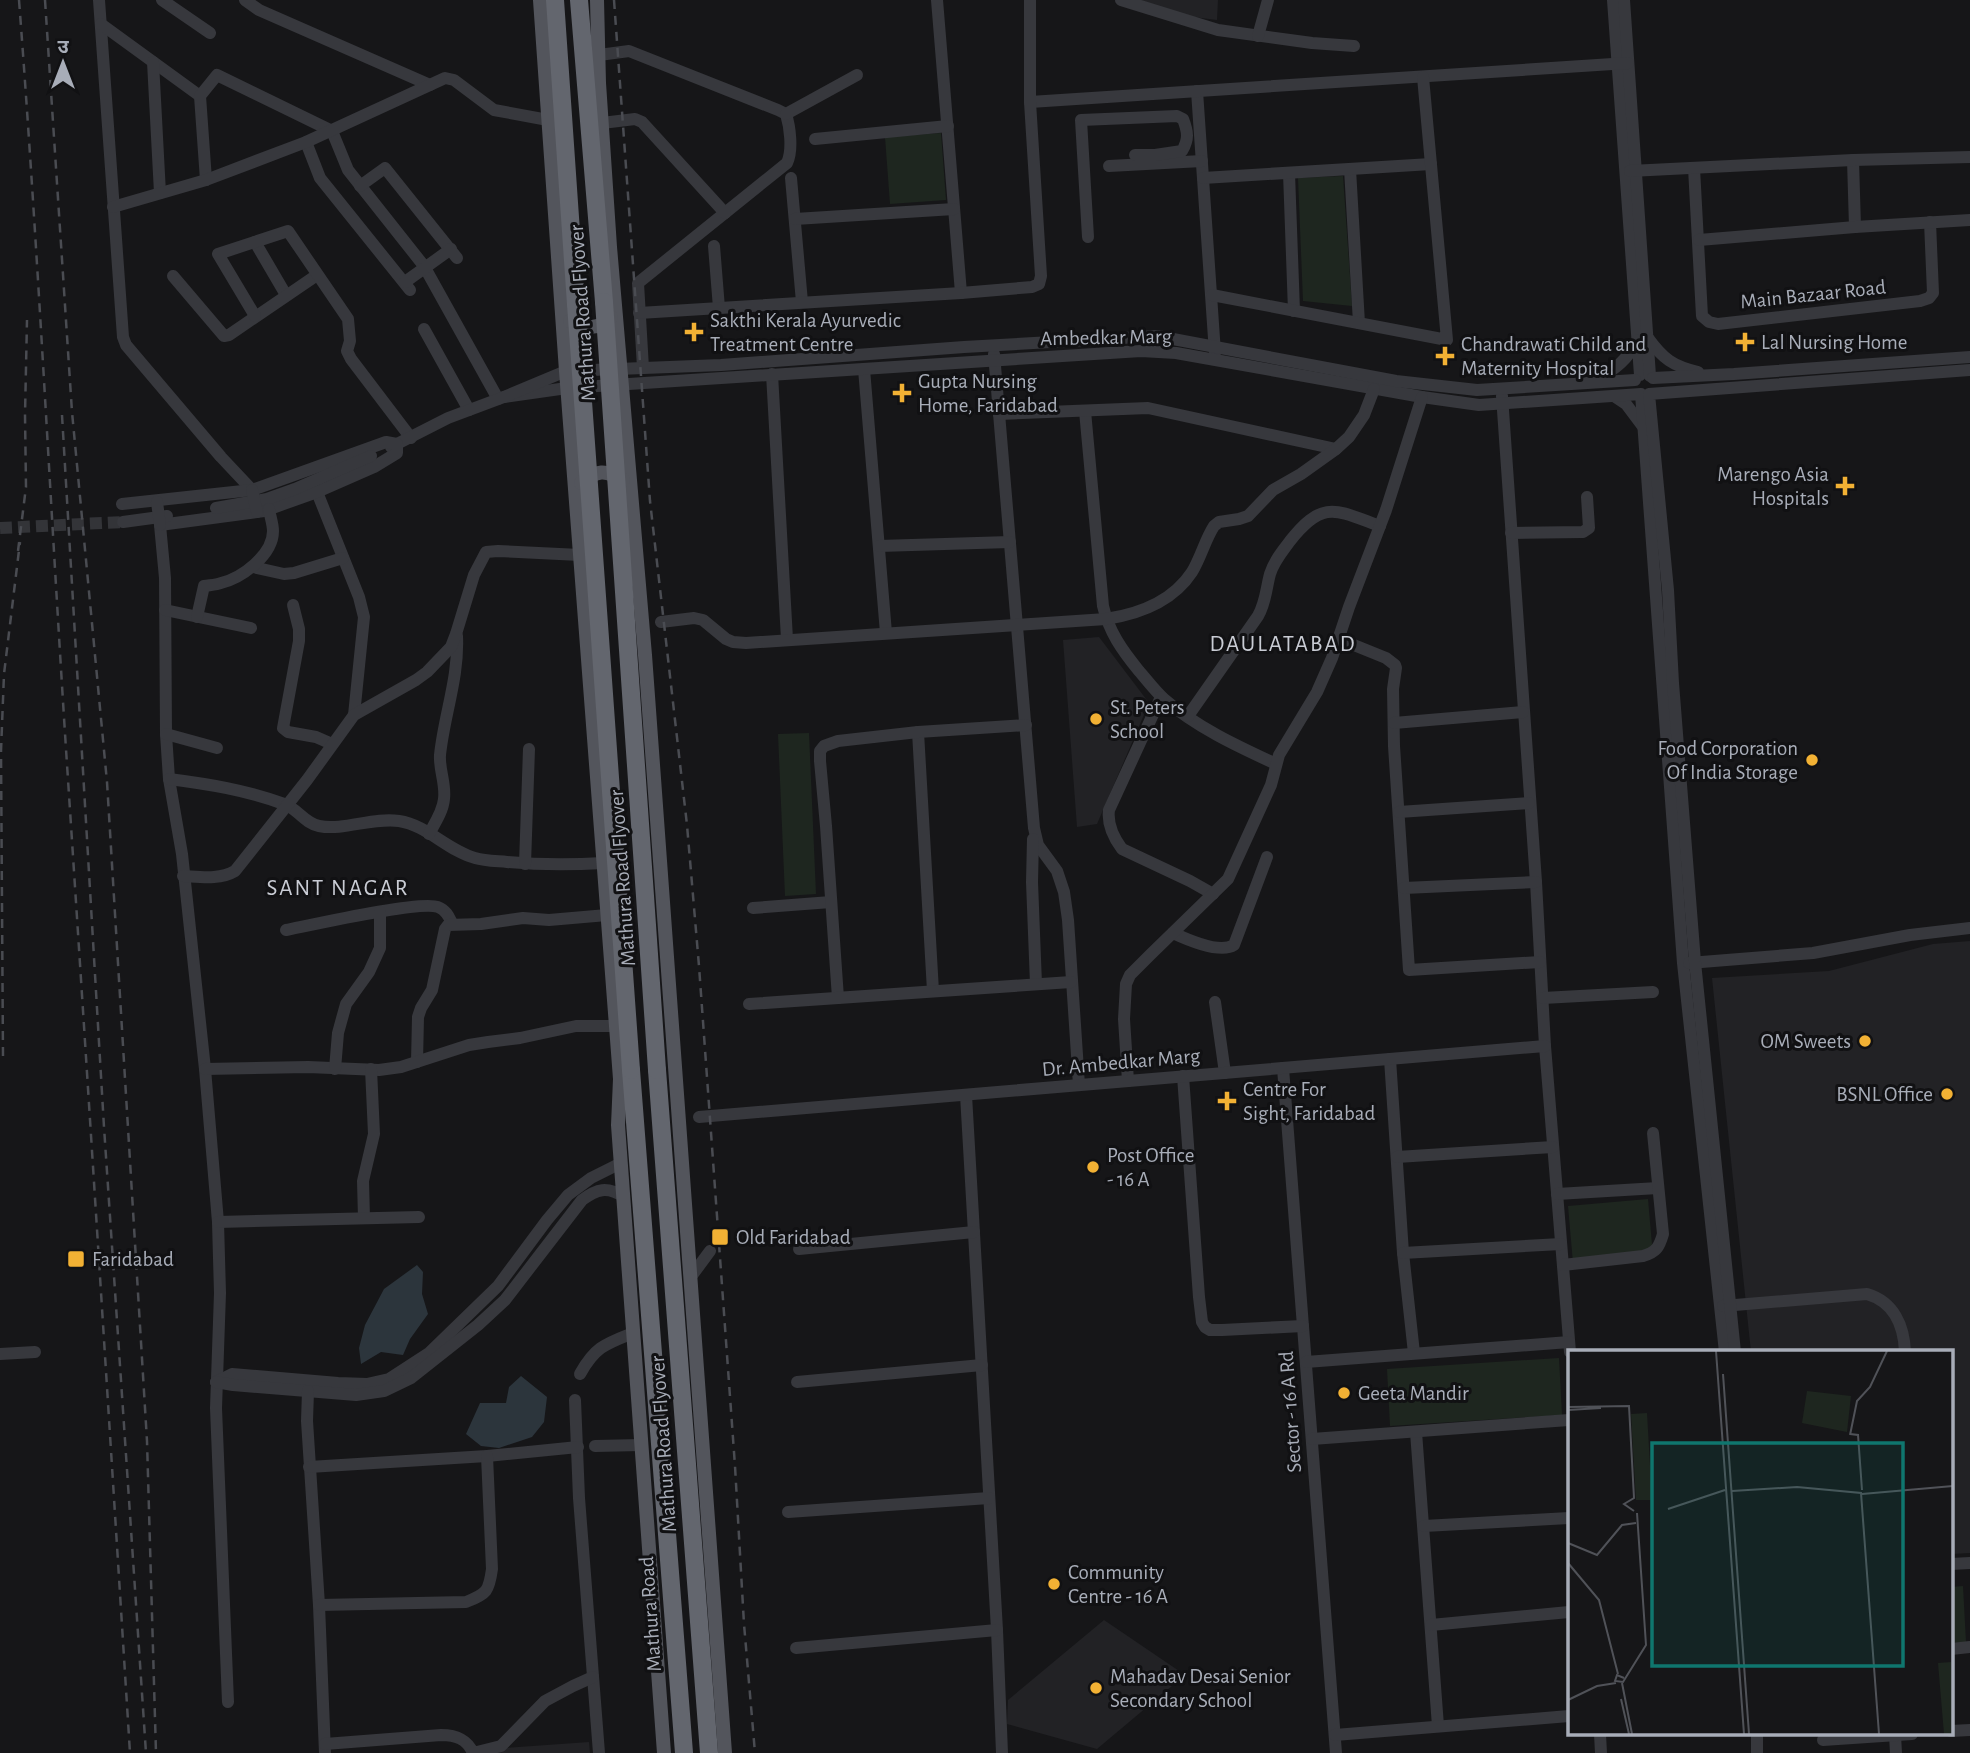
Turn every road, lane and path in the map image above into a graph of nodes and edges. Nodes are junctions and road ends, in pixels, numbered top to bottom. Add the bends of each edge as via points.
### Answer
1 (99, 0) edge
2 (162, 0) edge
3 (245, 0) edge
4 (540, 0) edge
5 (555, 0) edge
6 (579, 0) edge
7 (597, 0) edge
8 (937, 0) edge
9 (1042, 0) edge
10 (1121, 0) edge
11 (1268, 0) edge
12 (1613, 0) edge
13 (1624, 0) edge
14 (1030, 5) edge
15 (101, 24) junction
16 (210, 33) dead end
17 (1258, 36) junction
18 (1354, 46) dead end
19 (599, 55) junction
20 (153, 62) junction
21 (1623, 63) junction
22 (857, 75) dead end
23 (1423, 77) junction
24 (430, 85) junction
25 (1198, 91) junction
26 (1147, 94) junction
27 (200, 96) junction
28 (1030, 102) junction
29 (786, 114) junction
30 (1148, 118) junction
31 (548, 120) junction
32 (602, 123) junction
33 (948, 126) junction
34 (332, 131) junction
35 (815, 139) dead end
36 (306, 142) junction
37 (1135, 155) dead end
38 (1970, 157) edge
39 (1853, 160) junction
40 (1202, 161) junction
41 (1431, 164) junction
42 (1110, 166) dead end
43 (1694, 168) junction
44 (1350, 169) junction
45 (1631, 171) junction
46 (1289, 173) junction
47 (791, 178) dead end
48 (1203, 178) junction
49 (206, 180) junction
50 (360, 186) junction
51 (160, 193) junction
52 (113, 207) junction
53 (954, 209) junction
54 (725, 213) junction
55 (795, 219) junction
56 (1970, 220) edge
57 (1930, 222) junction
58 (1855, 227) junction
59 (1088, 237) dead end
60 (1699, 240) junction
61 (255, 242) junction
62 (714, 246) dead end
63 (610, 247) junction
64 (424, 266) junction
65 (317, 275) junction
66 (173, 276) dead end
67 (961, 293) junction
68 (286, 295) junction
69 (1212, 295) junction
70 (802, 302) junction
71 (719, 308) junction
72 (615, 310) junction
73 (1294, 311) junction
74 (562, 313) junction
75 (639, 313) junction
76 (256, 316) junction
77 (1359, 323) junction
78 (424, 330) dead end
79 (1643, 339) junction
80 (993, 346) junction
81 (1215, 347) junction
82 (1970, 357) edge
83 (995, 359) junction
84 (1216, 360) junction
85 (622, 368) junction
86 (643, 368) junction
87 (864, 369) junction
88 (1970, 370) edge
89 (566, 371) junction
90 (772, 374) junction
91 (1713, 375) junction
92 (1645, 377) junction
93 (1590, 383) junction
94 (622, 385) junction
95 (1502, 387) junction
96 (567, 388) junction
97 (1374, 388) junction
98 (1669, 392) junction
99 (1645, 394) junction
100 (1614, 396) junction
101 (1422, 397) junction
102 (501, 398) junction
103 (1502, 402) junction
104 (469, 410) junction
105 (1085, 411) junction
106 (999, 414) junction
107 (1648, 428) junction
108 (411, 438) junction
109 (397, 444) junction
110 (1336, 449) junction
111 (630, 485) junction
112 (575, 488) junction
113 (252, 490) junction
114 (317, 492) junction
115 (1587, 497) dead end
116 (157, 502) junction
117 (122, 504) dead end
118 (263, 511) junction
119 (122, 522) tunnel mouth
120 (160, 525) junction
121 (1380, 526) junction
122 (1511, 534) junction
123 (1010, 542) junction
124 (879, 546) junction
125 (580, 555) junction
126 (343, 558) junction
127 (253, 567) junction
128 (293, 605) dead end
129 (165, 610) junction
130 (197, 617) junction
131 (1106, 619) junction
132 (661, 622) dead end
133 (1017, 625) junction
134 (251, 628) dead end
135 (886, 633) junction
136 (456, 634) junction
137 (787, 639) junction
138 (1339, 639) junction
139 (1161, 697) junction
140 (1523, 712) junction
141 (354, 715) junction
142 (1188, 716) junction
143 (1394, 723) junction
144 (1026, 725) junction
145 (918, 733) junction
146 (166, 734) junction
147 (332, 744) junction
148 (217, 748) dead end
149 (529, 749) dead end
150 (1276, 764) junction
151 (169, 779) junction
152 (1529, 803) junction
153 (288, 805) junction
154 (1399, 811) junction
155 (1034, 828) junction
156 (429, 834) junction
157 (1267, 858) dead end
158 (603, 863) junction
159 (525, 864) junction
160 (183, 876) junction
161 (1536, 882) junction
162 (1404, 888) junction
163 (1213, 894) junction
164 (831, 902) junction
165 (753, 908) dead end
166 (380, 912) junction
167 (607, 915) junction
168 (452, 923) junction
169 (1970, 928) edge
170 (286, 930) dead end
171 (1173, 933) junction
172 (1540, 962) junction
173 (1689, 963) junction
174 (1071, 982) junction
175 (1036, 984) junction
176 (933, 991) junction
177 (1653, 992) dead end
178 (838, 998) junction
179 (1543, 998) junction
180 (1215, 1002) dead end
181 (749, 1004) dead end
182 (616, 1026) junction
183 (1545, 1046) junction
184 (1390, 1059) junction
185 (417, 1062) junction
186 (1283, 1068) junction
187 (205, 1069) junction
188 (335, 1069) junction
189 (371, 1069) junction
190 (1225, 1073) junction
191 (1183, 1076) junction
192 (1128, 1081) junction
193 (1079, 1085) junction
194 (620, 1089) junction
195 (966, 1095) junction
196 (699, 1117) dead end
197 (1653, 1133) dead end
198 (1553, 1147) junction
199 (1396, 1157) junction
200 (621, 1163) junction
201 (640, 1179) junction
202 (1658, 1188) junction
203 (1557, 1194) junction
204 (624, 1197) junction
205 (419, 1217) dead end
206 (364, 1218) junction
207 (218, 1222) junction
208 (974, 1232) junction
209 (1561, 1244) junction
210 (799, 1249) dead end
211 (710, 1251) dead end
212 (1403, 1253) junction
213 (1563, 1265) junction
214 (690, 1278) junction
215 (1726, 1306) junction
216 (1303, 1326) junction
217 (633, 1333) junction
218 (1569, 1347) edge
219 (1725, 1350) edge
220 (1735, 1350) edge
221 (1905, 1350) edge
222 (35, 1352) dead end
223 (1415, 1353) junction
224 (0, 1354) edge
225 (1306, 1362) junction
226 (982, 1365) junction
227 (580, 1374) dead end
228 (216, 1382) junction
229 (797, 1382) dead end
230 (308, 1391) junction
231 (575, 1400) dead end
232 (1568, 1420) edge
233 (1416, 1432) junction
234 (1311, 1439) junction
235 (642, 1445) junction
236 (595, 1446) dead end
237 (578, 1447) junction
238 (487, 1456) junction
239 (310, 1466) junction
240 (989, 1498) junction
241 (788, 1512) dead end
242 (1568, 1518) edge
243 (1424, 1526) junction
244 (1970, 1563) edge
245 (1952, 1564) edge
246 (319, 1605) junction
247 (1568, 1612) edge
248 (1431, 1625) junction
249 (997, 1630) junction
250 (1970, 1647) edge
251 (796, 1648) dead end
252 (1952, 1648) edge
253 (593, 1677) junction
254 (228, 1702) dead end
255 (1568, 1716) edge
256 (1438, 1726) junction
257 (1970, 1730) edge
258 (1952, 1731) edge
259 (1335, 1735) junction
260 (1885, 1736) edge
261 (1823, 1742) edge
262 (325, 1749) edge
263 (599, 1753) edge
264 (664, 1753) edge
265 (684, 1753) edge
266 (709, 1753) edge
267 (725, 1753) edge
268 (1002, 1753) edge
269 (1336, 1753) edge

1 - 15 street
2 - 16 street
3 - 24 street
4 - 31 main road
5 - 201 highway, Mathura Road Flyover, bridge
6 - 266 highway, Mathura Road Flyover, bridge
7 - 19 main road
8 - 33 street
9 - 14 street
10 - 17 street via 1218,30
11 - 17 street
12 - 21 street
13 - 21 street
14 - 28 street
15 - 20 street
15 - 52 street
17 - 18 street
19 - 29 street via 629,51
19 - 32 main road
20 - 27 street
20 - 51 street
21 - 23 street
21 - 45 street
22 - 29 street
23 - 25 street
23 - 41 street
24 - 31 street via 445,78 454,80 494,110
24 - 34 street
25 - 26 street
25 - 40 street
26 - 28 street
26 - 30 street
27 - 34 street via 217,75
27 - 49 street
28 - 67 street via 1039,284
29 - 54 street via 789,160
30 - 37 street via 1183,119 1188,140 1182,151
30 - 59 street via 1081,120
31 - 74 main road
32 - 54 street via 642,122
32 - 63 main road
33 - 35 street
33 - 53 street
34 - 36 street
34 - 50 street
36 - 49 street
36 - 64 street via 320,178 407,286
38 - 39 street
39 - 43 street
39 - 58 street
40 - 42 street
40 - 48 street
41 - 44 street
41 - 77 street via 1447,340
43 - 45 street
43 - 60 street, Main Bazaar Road
44 - 46 street
44 - 77 street
45 - 79 street
46 - 48 street
46 - 73 street
47 - 55 street
48 - 69 street
49 - 51 street
50 - 64 street
50 - 64 street via 385,168 454,253
51 - 52 street
52 - 113 street via 126,345
53 - 55 street
53 - 67 street
54 - 75 street via 638,283
55 - 70 street
56 - 57 street
57 - 58 street
57 - 60 street, Main Bazaar Road via 1933,293 1929,298 1718,324 1702,316
58 - 60 street
61 - 65 street via 288,231
61 - 68 street
61 - 76 street via 218,254
62 - 71 street
63 - 72 main road
63 - 85 main road via 617,269
64 - 102 street
65 - 68 street
65 - 108 street via 348,319 351,359
66 - 76 street via 224,336
67 - 70 street
68 - 76 street
69 - 73 street
69 - 81 street
70 - 71 street
71 - 75 street
72 - 74 main road via 608,321 585,328
72 - 85 main road
73 - 77 street
74 - 89 main road
75 - 86 street
78 - 104 street
79 - 91 street via 1672,364
79 - 92 street
79 - 93 street via 1623,362
80 - 81 street, Ambedkar Marg via 1157,336
80 - 83 street
80 - 86 street, Ambedkar Marg
81 - 84 street
81 - 95 street, Ambedkar Marg via 1396,381 1477,390
82 - 91 street, Ambedkar Marg
83 - 84 street, Ambedkar Marg via 1141,351
83 - 87 street, Ambedkar Marg
83 - 106 street
84 - 97 street, Ambedkar Marg
85 - 86 street, Ambedkar Marg
85 - 89 street, Ambedkar Marg
85 - 94 main road
87 - 90 street, Ambedkar Marg
87 - 124 street
88 - 98 street, Ambedkar Marg
89 - 96 main road
89 - 102 street, Ambedkar Marg
90 - 94 street, Ambedkar Marg
90 - 137 street
91 - 92 street, Ambedkar Marg
92 - 93 street, Ambedkar Marg
92 - 99 street via 1655,387
92 - 99 street via 1635,388
93 - 95 street, Ambedkar Marg
94 - 96 street, Ambedkar Marg
94 - 111 main road
95 - 103 street
96 - 102 street, Ambedkar Marg
96 - 112 main road
97 - 101 street, Ambedkar Marg
97 - 110 street via 1364,415
98 - 99 street, Ambedkar Marg
98 - 107 street
99 - 100 street, Ambedkar Marg
99 - 107 street
100 - 103 street, Ambedkar Marg
100 - 107 street
101 - 103 street, Ambedkar Marg via 1479,405
101 - 121 street
102 - 104 street
103 - 122 street
104 - 108 street
105 - 106 street
105 - 110 street via 1148,408
105 - 131 street
106 - 123 street
107 - 173 street via 1668,590
108 - 109 street
109 - 113 street via 386,442
109 - 114 street via 397,453 388,459
109 - 119 street via 267,499
110 - 131 street via 1273,490 1248,516 1214,526 1192,572 1163,600 1137,613
111 - 112 main road via 603,472 592,474
111 - 214 main road
112 - 125 main road
113 - 116 street
113 - 118 street, bridge
114 - 118 street
114 - 126 street
115 - 122 street via 1589,528 1583,532
116 - 117 street
116 - 120 street, bridge
118 - 120 street
118 - 127 street via 273,532 270,547
120 - 129 street
121 - 138 street
121 - 142 street via 1333,511 1311,518 1277,558 1264,605
122 - 140 street
123 - 124 street
123 - 133 street
124 - 135 street
125 - 136 street via 486,552
125 - 158 main road
126 - 127 street via 294,573
126 - 141 street via 364,617
127 - 130 street via 204,586
128 - 147 street via 299,641 283,728
129 - 130 street
129 - 146 street
130 - 134 street
131 - 133 street
131 - 139 street via 1116,642
132 - 137 street via 703,620 733,642
133 - 135 street
133 - 144 street
135 - 137 street
136 - 141 street via 451,647 427,672
136 - 156 street via 458,655 440,759 444,800
138 - 143 street via 1395,665
138 - 150 street via 1317,692
139 - 142 street
139 - 163 street via 1109,810 1110,828 1130,855
140 - 143 street
140 - 152 street
141 - 147 street
142 - 150 street
143 - 154 street
144 - 145 street
144 - 155 street
145 - 164 street via 838,741 820,751
145 - 176 street
146 - 148 street
146 - 151 street
147 - 153 street
149 - 159 street
150 - 163 street via 1236,863
151 - 153 street via 223,786
151 - 160 street
152 - 154 street
152 - 161 street
153 - 156 street via 320,826 401,821
153 - 160 street via 235,871 217,877
154 - 162 street
155 - 174 street via 1038,845 1057,871 1064,892
155 - 175 street
156 - 159 street via 476,859
157 - 171 street via 1231,948
158 - 159 street
158 - 167 main road
160 - 187 street
161 - 162 street
161 - 172 street
162 - 172 street via 1409,970
163 - 171 street
164 - 165 street
164 - 178 street
166 - 168 street via 439,907
166 - 170 street
166 - 188 street via 380,948 346,1004
167 - 168 street
167 - 182 main road
168 - 185 street via 445,929 432,990 418,1017
169 - 173 street via 1813,953
171 - 192 street via 1126,984
172 - 179 street
173 - 215 street
174 - 175 street
174 - 193 street
175 - 176 street
176 - 178 street
177 - 179 street
178 - 181 street
179 - 183 street
180 - 190 street
182 - 185 street via 576,1026 488,1042
182 - 194 main road
183 - 184 street, Dr. Ambedkar Marg
183 - 198 street
184 - 186 street, Dr. Ambedkar Marg
184 - 199 street
185 - 189 street
186 - 190 street, Dr. Ambedkar Marg
186 - 216 street, Sector - 16 A Rd
187 - 188 street
187 - 207 street
188 - 189 street
189 - 206 street via 374,1134 363,1181
190 - 191 street, Dr. Ambedkar Marg
191 - 192 street, Dr. Ambedkar Marg
191 - 216 street via 1202,1322 1210,1330
192 - 193 street, Dr. Ambedkar Marg
193 - 195 street, Dr. Ambedkar Marg
194 - 200 main road
194 - 201 highway
195 - 196 street, Dr. Ambedkar Marg
195 - 208 street
197 - 202 street
198 - 199 street
198 - 203 street
199 - 212 street
200 - 204 main road
200 - 228 street via 569,1195 498,1286 429,1353 389,1379 367,1384 232,1374
201 - 265 highway, Mathura Road
202 - 203 street
202 - 213 street via 1663,1234 1655,1252
203 - 209 street
204 - 217 main road
204 - 230 street via 606,1189 582,1200 505,1300 411,1378 384,1391 356,1395
205 - 206 street
206 - 207 street
207 - 228 street
208 - 210 street
208 - 226 street
209 - 212 street
209 - 213 street
211 - 214 street
212 - 223 street
213 - 218 street
214 - 267 main road
215 - 219 street
215 - 220 street
215 - 221 street via 1867,1294 1889,1306 1902,1332
216 - 225 street, Sector - 16 A Rd
217 - 227 street via 604,1344
217 - 235 main road
218 - 223 street
222 - 224 street
223 - 225 street
225 - 234 street, Sector - 16 A Rd
226 - 229 street
226 - 240 street
228 - 230 street
228 - 254 street
230 - 239 street
231 - 237 street
232 - 233 street
233 - 234 street
233 - 243 street
234 - 259 street, Sector - 16 A Rd
235 - 236 street
235 - 264 main road
237 - 238 street
237 - 253 street
238 - 239 street
238 - 246 street via 492,1569 482,1596 466,1602
239 - 246 street
240 - 241 street
240 - 249 street
242 - 243 street
243 - 248 street
244 - 245 street
246 - 262 street
247 - 248 street
248 - 256 street
249 - 251 street
249 - 268 street
250 - 252 street
253 - 262 street via 545,1701 501,1746 473,1753 465,1741 441,1735
253 - 263 street
255 - 256 street
256 - 259 street
257 - 258 street
259 - 269 street, Sector - 16 A Rd
260 - 261 street

